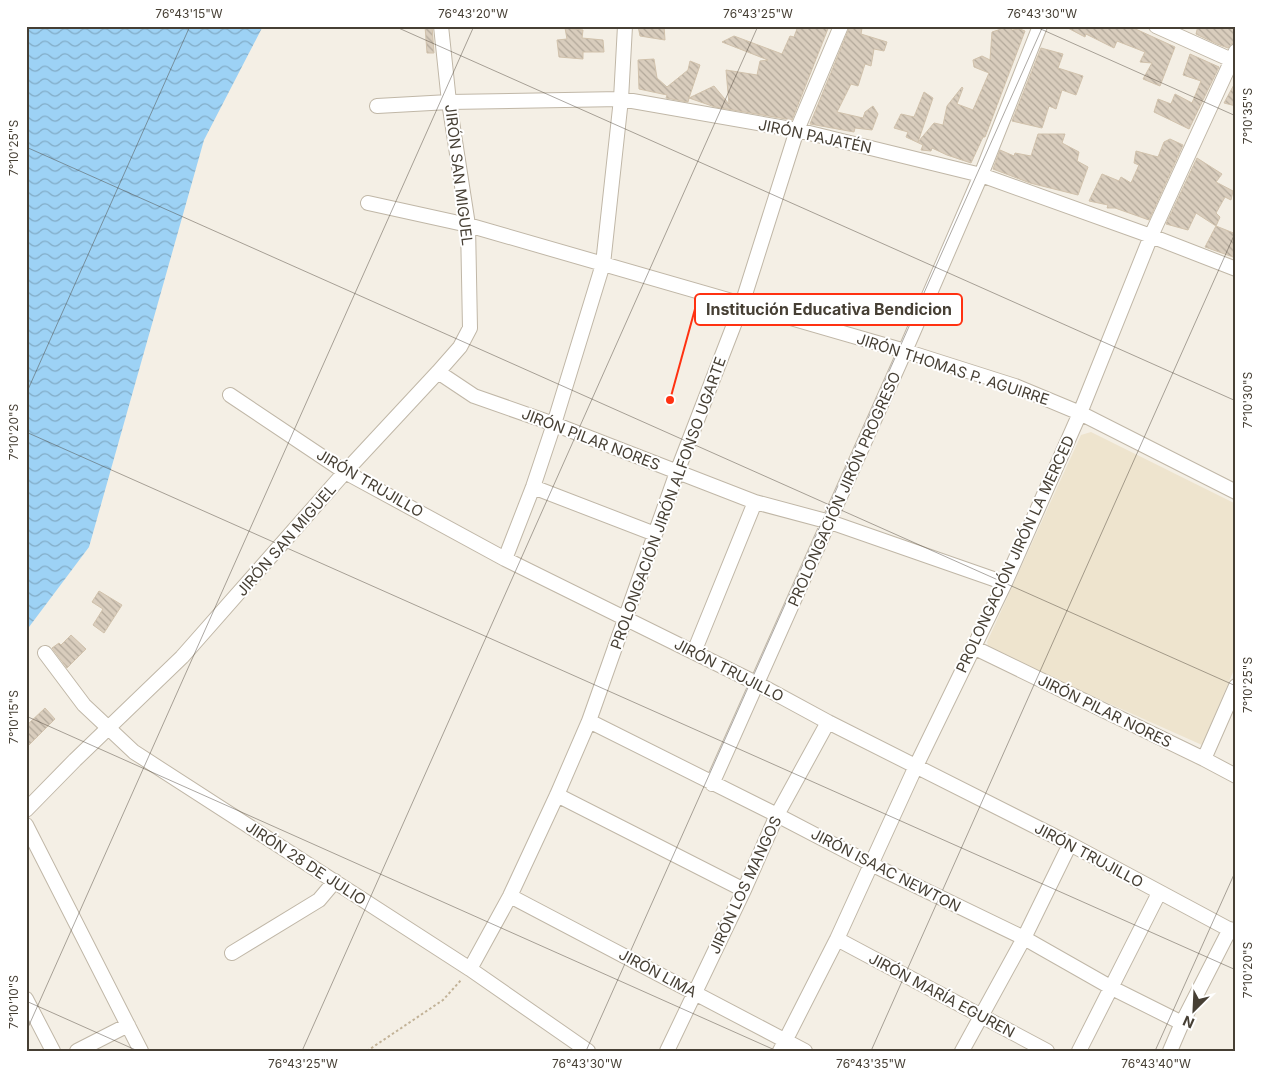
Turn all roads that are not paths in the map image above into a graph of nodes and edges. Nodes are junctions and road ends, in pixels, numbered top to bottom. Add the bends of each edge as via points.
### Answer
1 (441, 26) edge
2 (625, 26) edge
3 (841, 26) edge
4 (1040, 26) edge
5 (1156, 26) edge
6 (1234, 58) edge
7 (621, 99) junction
8 (449, 102) junction
9 (377, 106) dead end
10 (797, 130) junction
11 (981, 175) junction
12 (368, 203) dead end
13 (468, 225) junction
14 (1151, 236) junction
15 (603, 264) junction
16 (1236, 269) edge
17 (742, 304) junction
18 (905, 351) junction
19 (438, 372) junction
20 (230, 395) dead end
21 (1080, 413) junction
22 (554, 424) junction
23 (345, 472) junction
24 (677, 472) junction
25 (532, 487) junction
26 (1236, 492) edge
27 (755, 502) junction
28 (830, 522) junction
29 (655, 534) junction
30 (505, 559) junction
31 (1005, 583) junction
32 (626, 618) junction
33 (973, 647) junction
34 (694, 652) junction
35 (45, 654) dead end
36 (758, 684) junction
37 (1236, 686) edge
38 (589, 722) junction
39 (828, 722) junction
40 (108, 729) junction
41 (1204, 759) junction
42 (916, 766) junction
43 (1236, 776) edge
44 (712, 784) junction
45 (557, 794) junction
46 (26, 810) edge
47 (777, 815) junction
48 (26, 825) edge
49 (1070, 844) junction
50 (871, 864) junction
51 (335, 881) junction
52 (744, 890) junction
53 (1159, 893) junction
54 (510, 896) junction
55 (1233, 931) edge
56 (1024, 938) junction
57 (838, 939) junction
58 (232, 953) dead end
59 (470, 969) junction
60 (1112, 988) junction
61 (694, 992) junction
62 (26, 999) edge
63 (980, 1017) junction
64 (1182, 1023) junction
65 (128, 1025) junction
66 (782, 1046) edge
67 (53, 1051) edge
68 (77, 1051) edge
69 (140, 1051) edge
70 (588, 1051) edge
71 (667, 1051) edge
72 (805, 1051) edge
73 (962, 1051) edge
74 (1046, 1051) edge
75 (1079, 1051) edge
76 (1170, 1051) edge

1 - 8 street, JIRÓN SAN MIGUEL
2 - 7 street
3 - 10 street, PROLONGACIÓN JIRÓN ALFONSO UGARTE
4 - 11 street, PROLONGACIÓN JIRÓN PROGRESO
5 - 6 street
6 - 14 street, PROLONGACIÓN JIRÓN LA MERCED
7 - 8 street, JIRÓN PAJATÉN
7 - 10 street, JIRÓN PAJATÉN
7 - 15 street
8 - 9 street, JIRÓN PAJATÉN
8 - 13 street, JIRÓN SAN MIGUEL
10 - 11 street, JIRÓN PAJATÉN
10 - 17 street, PROLONGACIÓN JIRÓN ALFONSO UGARTE
11 - 14 street, JIRÓN PAJATÉN
11 - 18 street, PROLONGACIÓN JIRÓN PROGRESO
12 - 13 street, JIRÓN THOMAS P. AGUIRRE
13 - 15 street, JIRÓN THOMAS P. AGUIRRE
13 - 19 street, JIRÓN SAN MIGUEL via 470,328 460,347
14 - 16 street, JIRÓN PAJATÉN
14 - 21 street, PROLONGACIÓN JIRÓN LA MERCED
15 - 17 street, JIRÓN THOMAS P. AGUIRRE
15 - 22 street
17 - 18 street, JIRÓN THOMAS P. AGUIRRE
17 - 24 street, PROLONGACIÓN JIRÓN ALFONSO UGARTE
18 - 21 street, JIRÓN THOMAS P. AGUIRRE via 1015,386
18 - 28 street, PROLONGACIÓN JIRÓN PROGRESO
19 - 22 street, JIRÓN PILAR NORES via 474,396
19 - 23 street, JIRÓN SAN MIGUEL
20 - 23 street, JIRÓN TRUJILLO
21 - 26 street, JIRÓN THOMAS P. AGUIRRE
21 - 31 street, PROLONGACIÓN JIRÓN LA MERCED
22 - 24 street, JIRÓN PILAR NORES
22 - 25 street
23 - 30 street, JIRÓN TRUJILLO
23 - 40 street, JIRÓN SAN MIGUEL via 182,657
24 - 27 street, JIRÓN PILAR NORES
24 - 29 street, PROLONGACIÓN JIRÓN ALFONSO UGARTE
25 - 29 street
25 - 30 street
27 - 28 street, JIRÓN PILAR NORES
27 - 34 street
28 - 31 street, JIRÓN PILAR NORES
28 - 36 street, PROLONGACIÓN JIRÓN PROGRESO
29 - 32 street, PROLONGACIÓN JIRÓN ALFONSO UGARTE
30 - 32 street, JIRÓN TRUJILLO
31 - 33 street, PROLONGACIÓN JIRÓN LA MERCED
32 - 34 street, JIRÓN TRUJILLO
32 - 38 street, PROLONGACIÓN JIRÓN ALFONSO UGARTE
33 - 41 street, JIRÓN PILAR NORES
33 - 42 street, PROLONGACIÓN JIRÓN LA MERCED
34 - 36 street, JIRÓN TRUJILLO
35 - 40 street, JIRÓN 28 DE JULIO
36 - 39 street, JIRÓN TRUJILLO
36 - 44 street, PROLONGACIÓN JIRÓN PROGRESO
37 - 41 street
38 - 44 street, JIRÓN ISAAC NEWTON
38 - 45 street, PROLONGACIÓN JIRÓN ALFONSO UGARTE
39 - 42 street, JIRÓN TRUJILLO
39 - 47 street, JIRÓN LOS MANGOS
40 - 46 street, JIRÓN SAN MIGUEL
40 - 51 street, JIRÓN 28 DE JULIO via 160,770
41 - 43 street, JIRÓN PILAR NORES
42 - 49 street, JIRÓN TRUJILLO
42 - 50 street, PROLONGACIÓN JIRÓN LA MERCED
44 - 47 street, JIRÓN ISAAC NEWTON
45 - 52 street
45 - 54 street, PROLONGACIÓN JIRÓN ALFONSO UGARTE
47 - 50 street, JIRÓN ISAAC NEWTON
47 - 52 street, JIRÓN LOS MANGOS
48 - 65 street
49 - 53 street, JIRÓN TRUJILLO
49 - 56 street
50 - 56 street, JIRÓN ISAAC NEWTON
50 - 57 street, PROLONGACIÓN JIRÓN LA MERCED
51 - 58 street via 319,900
51 - 59 street, JIRÓN 28 DE JULIO
52 - 61 street, JIRÓN LOS MANGOS
53 - 55 street, JIRÓN TRUJILLO
53 - 60 street
54 - 59 street, PROLONGACIÓN JIRÓN ALFONSO UGARTE
54 - 61 street, JIRÓN LIMA
55 - 64 street
56 - 60 street, JIRÓN ISAAC NEWTON
56 - 63 street
57 - 63 street, JIRÓN MARÍA EGUREN
57 - 66 street, PROLONGACIÓN JIRÓN LA MERCED
59 - 70 street, JIRÓN 28 DE JULIO
60 - 64 street, JIRÓN ISAAC NEWTON
60 - 75 street
61 - 66 street, JIRÓN LIMA
61 - 71 street, JIRÓN LOS MANGOS
62 - 67 street
63 - 73 street
63 - 74 street, JIRÓN MARÍA EGUREN
64 - 76 street
65 - 68 street
65 - 69 street
66 - 72 street, JIRÓN LIMA

